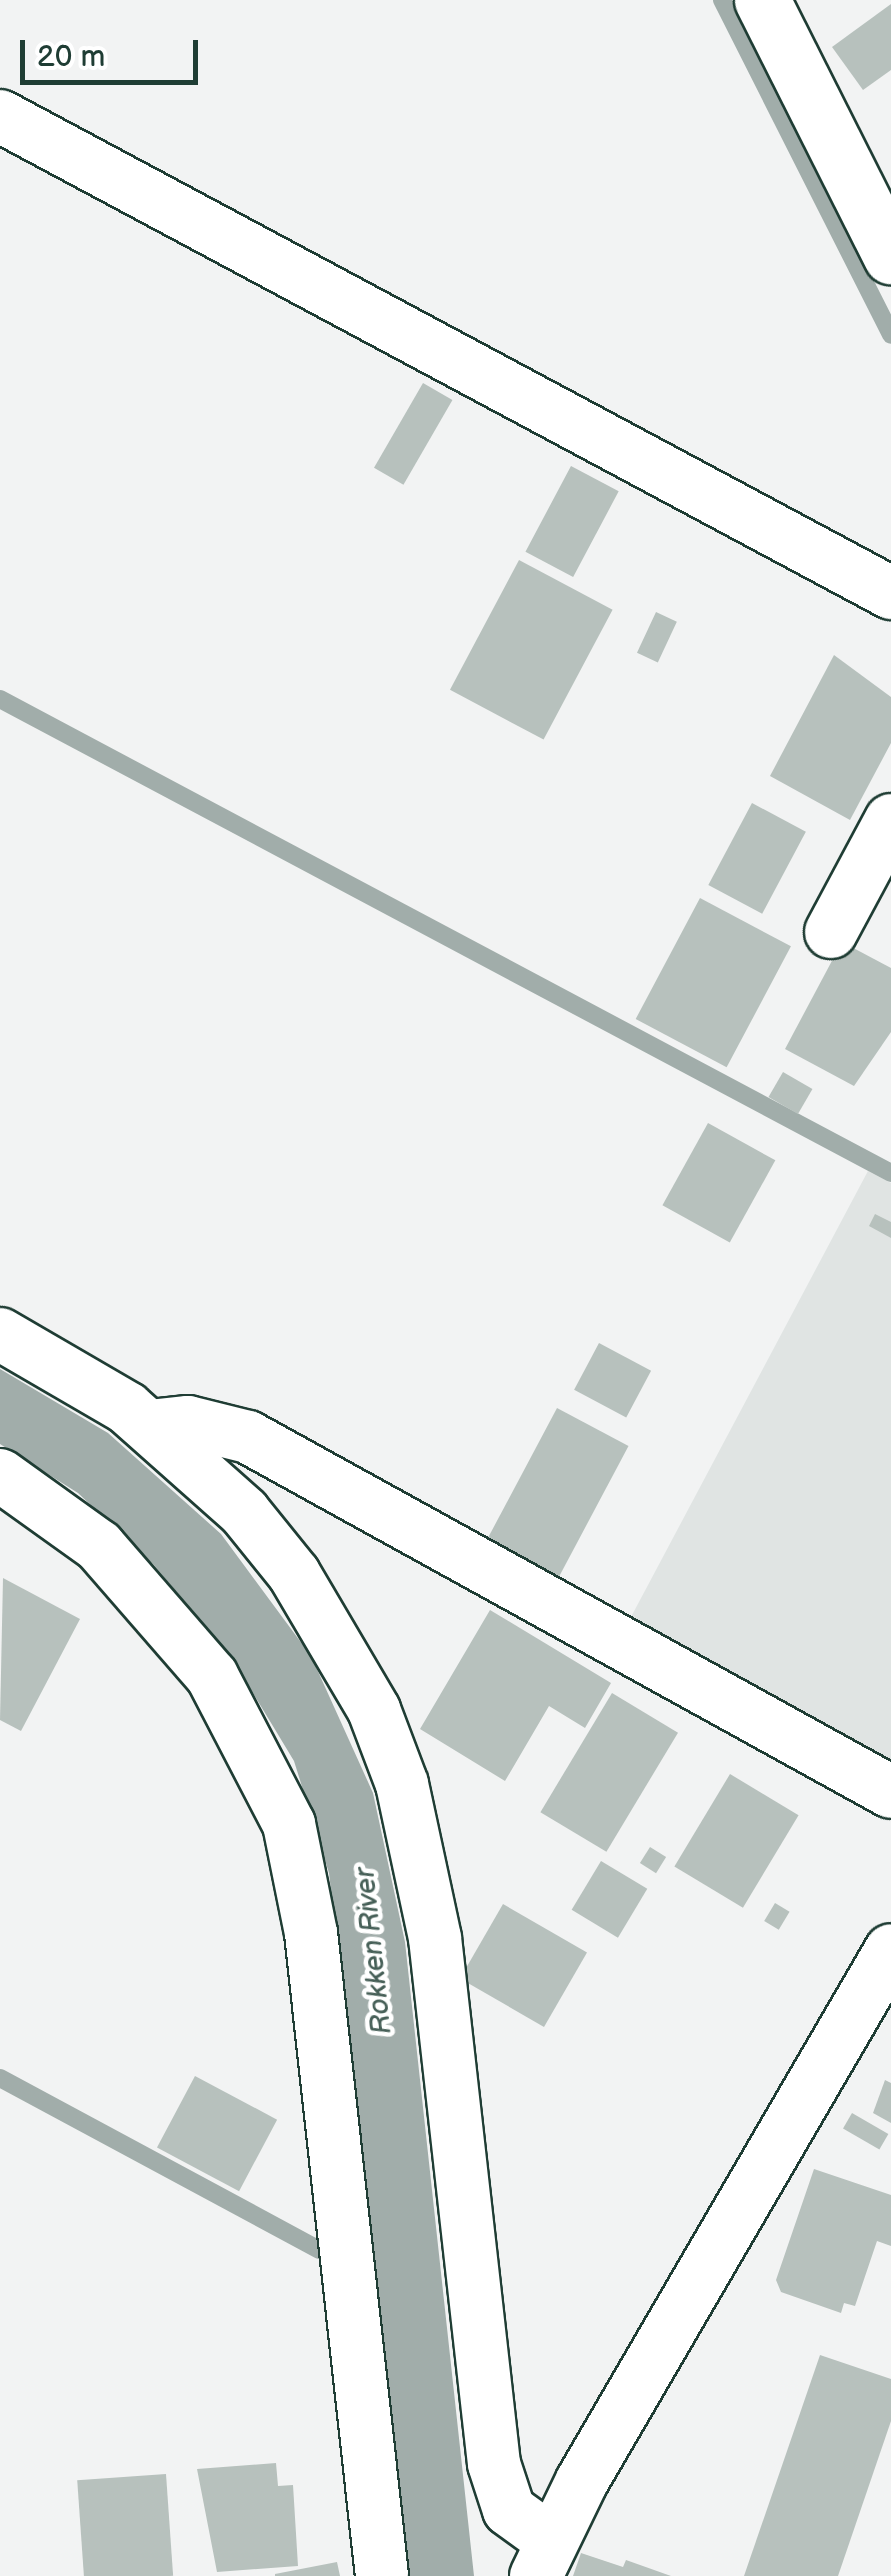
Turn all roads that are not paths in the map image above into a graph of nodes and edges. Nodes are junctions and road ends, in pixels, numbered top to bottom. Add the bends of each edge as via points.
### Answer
1 (762, 0) edge
2 (0, 116) edge
3 (891, 256) edge
4 (891, 592) edge
5 (891, 820) edge
6 (831, 932) dead end
7 (0, 1334) edge
8 (149, 1426) junction
9 (0, 1474) edge
10 (891, 1792) edge
11 (891, 1950) edge
12 (542, 2558) edge
13 (382, 2576) edge

1 - 3 street
2 - 4 street
5 - 6 street
7 - 8 street
8 - 10 street via 188,1422 248,1436
8 - 12 street via 244,1512 294,1574 374,1710 402,1784 435,1938 494,2464 509,2510
9 - 13 street via 99,1546 212,1676 289,1824 311,1932
11 - 12 street

